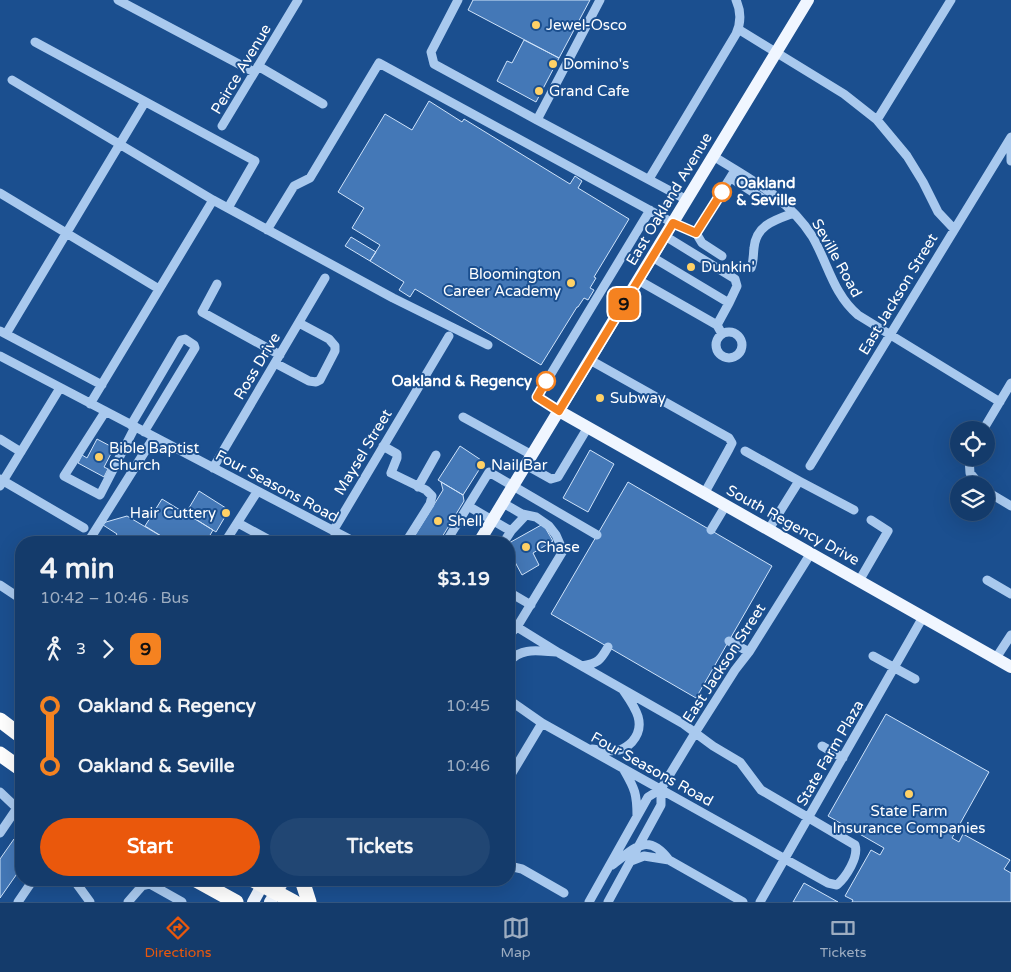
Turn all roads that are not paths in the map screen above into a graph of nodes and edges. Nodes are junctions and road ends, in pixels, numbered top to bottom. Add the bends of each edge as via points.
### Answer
1 (118, 0) edge
2 (298, 0) edge
3 (458, 0) edge
4 (600, 0) edge
5 (736, 0) edge
6 (951, 0) edge
7 (805, 1) edge
8 (738, 29) junction
9 (35, 42) dead end
10 (776, 53) junction
11 (256, 69) junction
12 (12, 80) dead end
13 (145, 102) junction
14 (323, 104) dead end
15 (538, 120) junction
16 (877, 120) junction
17 (222, 126) dead end
18 (1011, 137) edge
19 (1011, 143) edge
20 (120, 144) junction
21 (714, 156) junction
22 (1011, 161) edge
23 (733, 174) junction
24 (649, 179) junction
25 (0, 193) edge
26 (213, 200) junction
27 (687, 200) junction
28 (228, 208) junction
29 (650, 210) junction
30 (794, 213) junction
31 (673, 223) junction
32 (954, 229) junction
33 (267, 230) junction
34 (66, 233) junction
35 (696, 233) junction
36 (665, 236) junction
37 (722, 256) dead end
38 (652, 258) junction
39 (751, 268) dead end
40 (325, 278) dead end
41 (638, 280) junction
42 (217, 284) dead end
43 (160, 288) junction
44 (729, 303) junction
45 (299, 323) junction
46 (716, 325) junction
47 (3, 332) edge
48 (722, 334) dead end
49 (890, 335) junction
50 (449, 336) dead end
51 (488, 345) dead end
52 (0, 356) edge
53 (278, 359) junction
54 (590, 360) junction
55 (1011, 383) edge
56 (102, 384) junction
57 (60, 388) junction
58 (1000, 402) junction
59 (90, 404) junction
60 (559, 411) junction
61 (105, 412) junction
62 (463, 417) dead end
63 (988, 421) edge
64 (133, 426) junction
65 (588, 427) junction
66 (144, 432) junction
67 (154, 437) junction
68 (0, 439) edge
69 (383, 446) junction
70 (745, 451) dead end
71 (21, 452) junction
72 (436, 455) dead end
73 (529, 460) junction
74 (810, 466) dead end
75 (213, 468) junction
76 (799, 480) junction
77 (1, 482) edge
78 (514, 486) junction
79 (418, 487) junction
80 (257, 492) junction
81 (704, 494) junction
82 (995, 496) edge
83 (503, 503) junction
84 (726, 505) junction
85 (468, 506) junction
86 (1011, 506) edge
87 (854, 510) dead end
88 (526, 515) junction
89 (493, 520) junction
90 (871, 520) dead end
91 (238, 523) junction
92 (84, 528) dead end
93 (711, 530) dead end
94 (769, 530) junction
95 (333, 531) junction
96 (511, 531) junction
97 (597, 535) dead end
98 (92, 536) edge
99 (229, 536) edge
100 (262, 536) edge
101 (343, 536) edge
102 (410, 536) edge
103 (450, 536) edge
104 (483, 536) edge
105 (508, 536) edge
106 (811, 553) junction
107 (987, 580) dead end
108 (859, 581) junction
109 (0, 585) edge
110 (1011, 594) edge
111 (15, 595) edge
112 (515, 596) edge
113 (530, 605) junction
114 (924, 618) junction
115 (517, 627) joint
116 (1011, 635) edge
117 (729, 641) dead end
118 (749, 652) junction
119 (559, 653) junction
120 (873, 656) dead end
121 (515, 657) edge
122 (996, 658) junction
123 (582, 666) junction
124 (1011, 667) edge
125 (895, 668) junction
126 (605, 679) junction
127 (915, 679) dead end
128 (622, 688) junction
129 (515, 704) edge
130 (0, 720) edge
131 (542, 723) junction
132 (15, 731) edge
133 (695, 733) junction
134 (822, 746) dead end
135 (587, 748) junction
136 (0, 754) edge
137 (843, 758) junction
138 (15, 765) edge
139 (515, 768) edge
140 (623, 769) junction
141 (662, 789) junction
142 (0, 792) edge
143 (15, 806) edge
144 (15, 815) edge
145 (808, 818) junction
146 (637, 819) junction
147 (0, 833) edge
148 (639, 845) junction
149 (784, 859) junction
150 (669, 860) junction
151 (631, 861) junction
152 (515, 867) edge
153 (610, 867) junction
154 (29, 886) edge
155 (78, 886) edge
156 (142, 886) edge
157 (154, 886) edge
158 (204, 886) edge
159 (258, 886) edge
160 (304, 886) edge
161 (277, 892) edge
162 (564, 893) dead end
163 (216, 896) edge
164 (18, 902) edge
165 (90, 902) edge
166 (128, 902) edge
167 (182, 902) edge
168 (236, 902) edge
169 (252, 902) edge
170 (294, 902) edge
171 (309, 902) edge
172 (589, 902) edge
173 (608, 902) edge
174 (743, 902) edge
175 (760, 902) edge

1 - 11 street
2 - 11 street, Peirce Avenue
3 - 15 street via 431,52 434,64
4 - 15 street
5 - 8 street via 740,15
6 - 16 street
7 - 10 main road, East Oakland Avenue
8 - 10 street
8 - 24 street
9 - 13 street
10 - 16 street via 844,94
10 - 21 main road, East Oakland Avenue
11 - 14 street
11 - 17 street, Peirce Avenue
12 - 20 street
13 - 20 street
13 - 28 street via 255,161
15 - 24 street
16 - 32 street via 907,156 938,212
18 - 32 street, East Jackson Street
19 - 22 street
20 - 26 street
20 - 34 street
21 - 23 street, Seville Road
21 - 27 main road, East Oakland Avenue
23 - 30 street, Seville Road via 773,194
23 - 35 street
24 - 27 street
25 - 34 street
26 - 28 street
26 - 43 street
27 - 31 main road, East Oakland Avenue
28 - 33 street
29 - 31 street
29 - 33 street via 379,63 310,178 294,186
29 - 60 street via 537,397
30 - 39 street via 763,227 757,236
30 - 49 street, Seville Road via 812,236 846,305
31 - 35 street
31 - 36 main road, East Oakland Avenue
32 - 49 street, East Jackson Street
33 - 51 street
34 - 43 street
34 - 47 street
35 - 37 street via 702,243
36 - 38 main road, East Oakland Avenue
36 - 44 street via 735,279 737,286
38 - 41 main road, East Oakland Avenue
38 - 44 street
40 - 45 street, Ross Drive
41 - 46 street
41 - 54 main road, East Oakland Avenue
42 - 53 street via 202,312
43 - 56 street
44 - 46 street
45 - 53 street, Ross Drive
45 - 53 street via 329,339 335,346 320,380 309,381
46 - 48 street
47 - 56 street
49 - 58 street, Seville Road
49 - 74 street, East Jackson Street
50 - 69 street, Maysel Street
52 - 57 street, Four Seasons Road
53 - 75 street, Ross Drive
54 - 60 main road, East Oakland Avenue
54 - 81 street via 729,438 732,443
55 - 58 street
56 - 59 street
57 - 59 street, Four Seasons Road
57 - 71 street
58 - 63 street
59 - 61 street, Four Seasons Road
60 - 65 main road, South Regency Drive
60 - 73 main road, East Oakland Avenue
61 - 64 street, Four Seasons Road
61 - 64 street via 64,476 100,495
62 - 73 street
64 - 66 street, Four Seasons Road
64 - 66 street via 181,340 185,339 194,348
65 - 73 street via 558,477 551,479
65 - 81 main road, South Regency Drive
66 - 67 street, Four Seasons Road
67 - 75 street, Four Seasons Road
67 - 98 street
68 - 71 street
69 - 79 street via 397,454 391,473
69 - 95 street, Maysel Street
70 - 76 street
71 - 77 street
72 - 79 street
73 - 78 main road, East Oakland Avenue
75 - 80 street, Four Seasons Road
76 - 87 street
76 - 94 street
77 - 92 street
78 - 83 main road, East Oakland Avenue
78 - 85 street via 489,472
78 - 97 street
79 - 102 street via 430,493 432,500
80 - 91 street
80 - 95 street, Four Seasons Road
81 - 84 main road, South Regency Drive
82 - 86 street
83 - 88 street
83 - 89 main road, East Oakland Avenue
84 - 93 street
84 - 94 main road, South Regency Drive
85 - 89 street
85 - 103 street
88 - 96 street
88 - 113 street via 548,526 563,551
89 - 96 street
89 - 104 main road, East Oakland Avenue
90 - 108 street via 888,530
91 - 99 street
91 - 100 street
94 - 106 main road, South Regency Drive
95 - 101 street, Four Seasons Road
96 - 105 street
106 - 108 main road, South Regency Drive
106 - 118 street, East Jackson Street
107 - 110 street
108 - 114 main road, South Regency Drive
109 - 111 street
112 - 113 street
113 - 115 street
114 - 122 main road, South Regency Drive
114 - 125 street, State Farm Plaza
115 - 119 street
116 - 122 street
117 - 118 street
118 - 133 street, East Jackson Street
119 - 121 street via 529,650
119 - 123 street
120 - 125 street
122 - 124 main road, South Regency Drive
123 - 126 street
123 - 126 street via 600,660 610,648 604,663
125 - 127 street
125 - 137 street, State Farm Plaza
126 - 128 street
128 - 133 street
128 - 135 street via 640,718 637,737 620,750
129 - 131 street, Four Seasons Road
130 - 132 highway
131 - 135 street, Four Seasons Road
131 - 139 street
133 - 141 street, East Jackson Street
133 - 145 street via 740,762 761,790
134 - 137 street
135 - 140 street, Four Seasons Road
136 - 138 highway
137 - 145 street, State Farm Plaza
140 - 141 street, Four Seasons Road
140 - 146 street via 635,789
141 - 146 street, East Jackson Street via 648,798
141 - 148 street, East Jackson Street via 661,805
141 - 149 street, Four Seasons Road
142 - 143 street
144 - 147 street
145 - 149 street, State Farm Plaza
145 - 149 street, Four Seasons Road via 855,845 857,851 842,881 837,885 828,883
146 - 153 street, East Jackson Street
148 - 150 street via 652,844
148 - 151 street, East Jackson Street
148 - 153 street
149 - 175 street, State Farm Plaza
150 - 151 street via 644,856
150 - 174 street
151 - 173 street, East Jackson Street
152 - 162 street
153 - 172 street, East Jackson Street
154 - 164 street
155 - 165 street
156 - 166 street
157 - 167 street
158 - 163 highway
159 - 169 main road
160 - 171 highway
161 - 170 highway
163 - 168 highway

